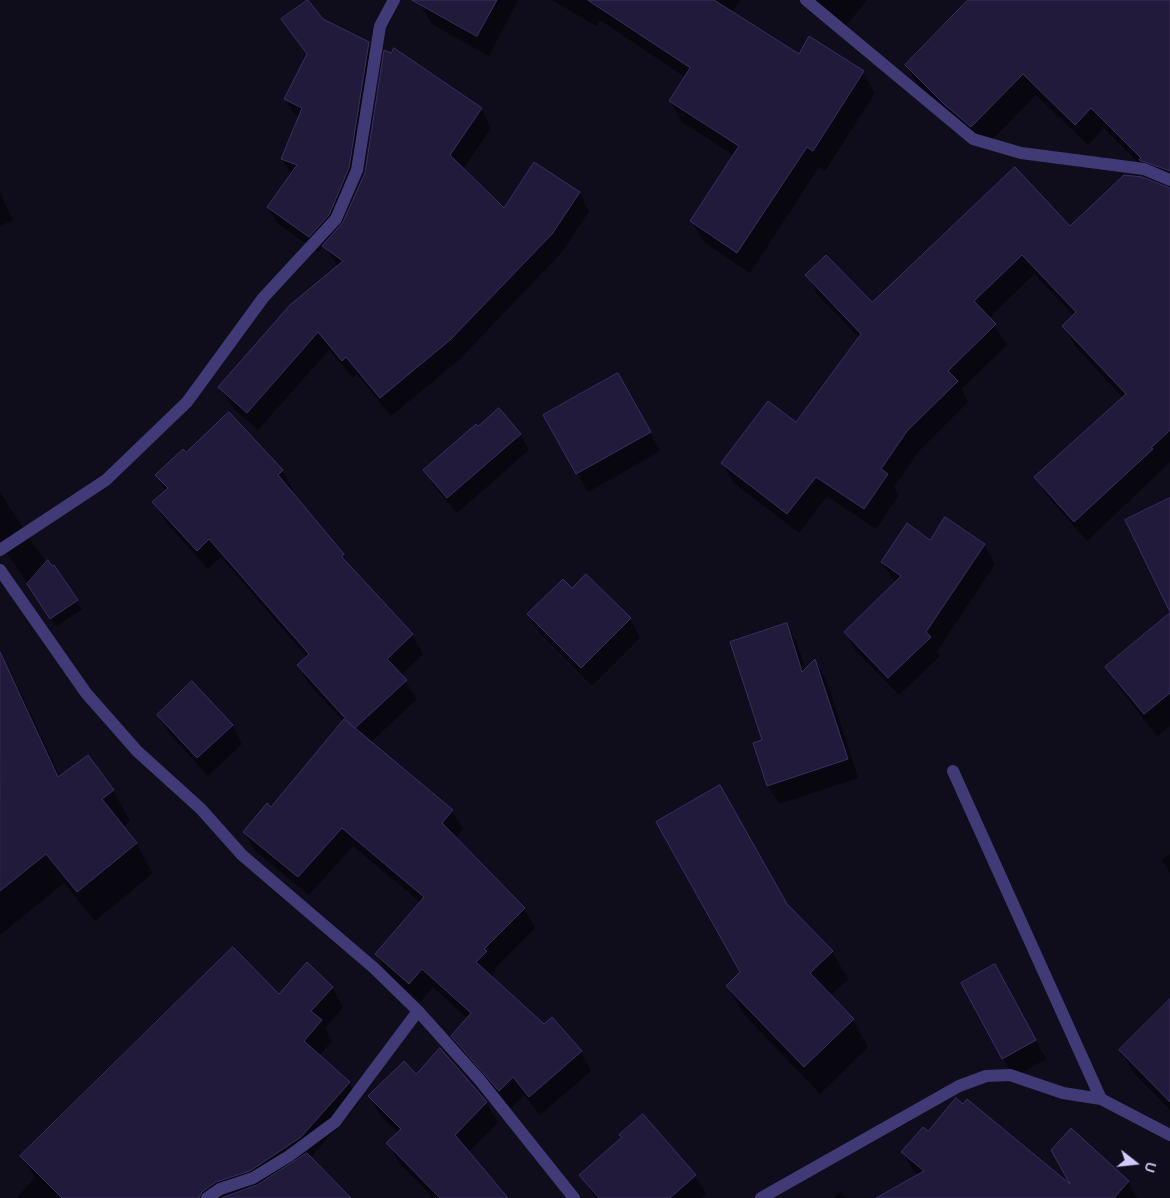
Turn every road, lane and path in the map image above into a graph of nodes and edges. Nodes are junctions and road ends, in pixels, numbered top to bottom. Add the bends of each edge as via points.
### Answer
1 (394, 0) edge
2 (806, 0) edge
3 (1170, 180) edge
4 (0, 550) edge
5 (0, 570) edge
6 (954, 772) dead end
7 (418, 1011) junction
8 (1101, 1099) junction
9 (1170, 1135) edge
10 (207, 1198) edge
11 (574, 1198) edge
12 (761, 1198) edge

1 - 4 street via 380,26 357,170 336,219 263,298 187,402 106,480
2 - 3 street via 973,139 1021,153 1144,169
5 - 7 street via 86,693 137,751 201,808 242,855 374,968
6 - 8 street
7 - 10 street via 335,1122 253,1178 220,1189
7 - 11 street via 479,1079
8 - 9 street
8 - 12 street via 1063,1093 1010,1075 986,1076 958,1086

